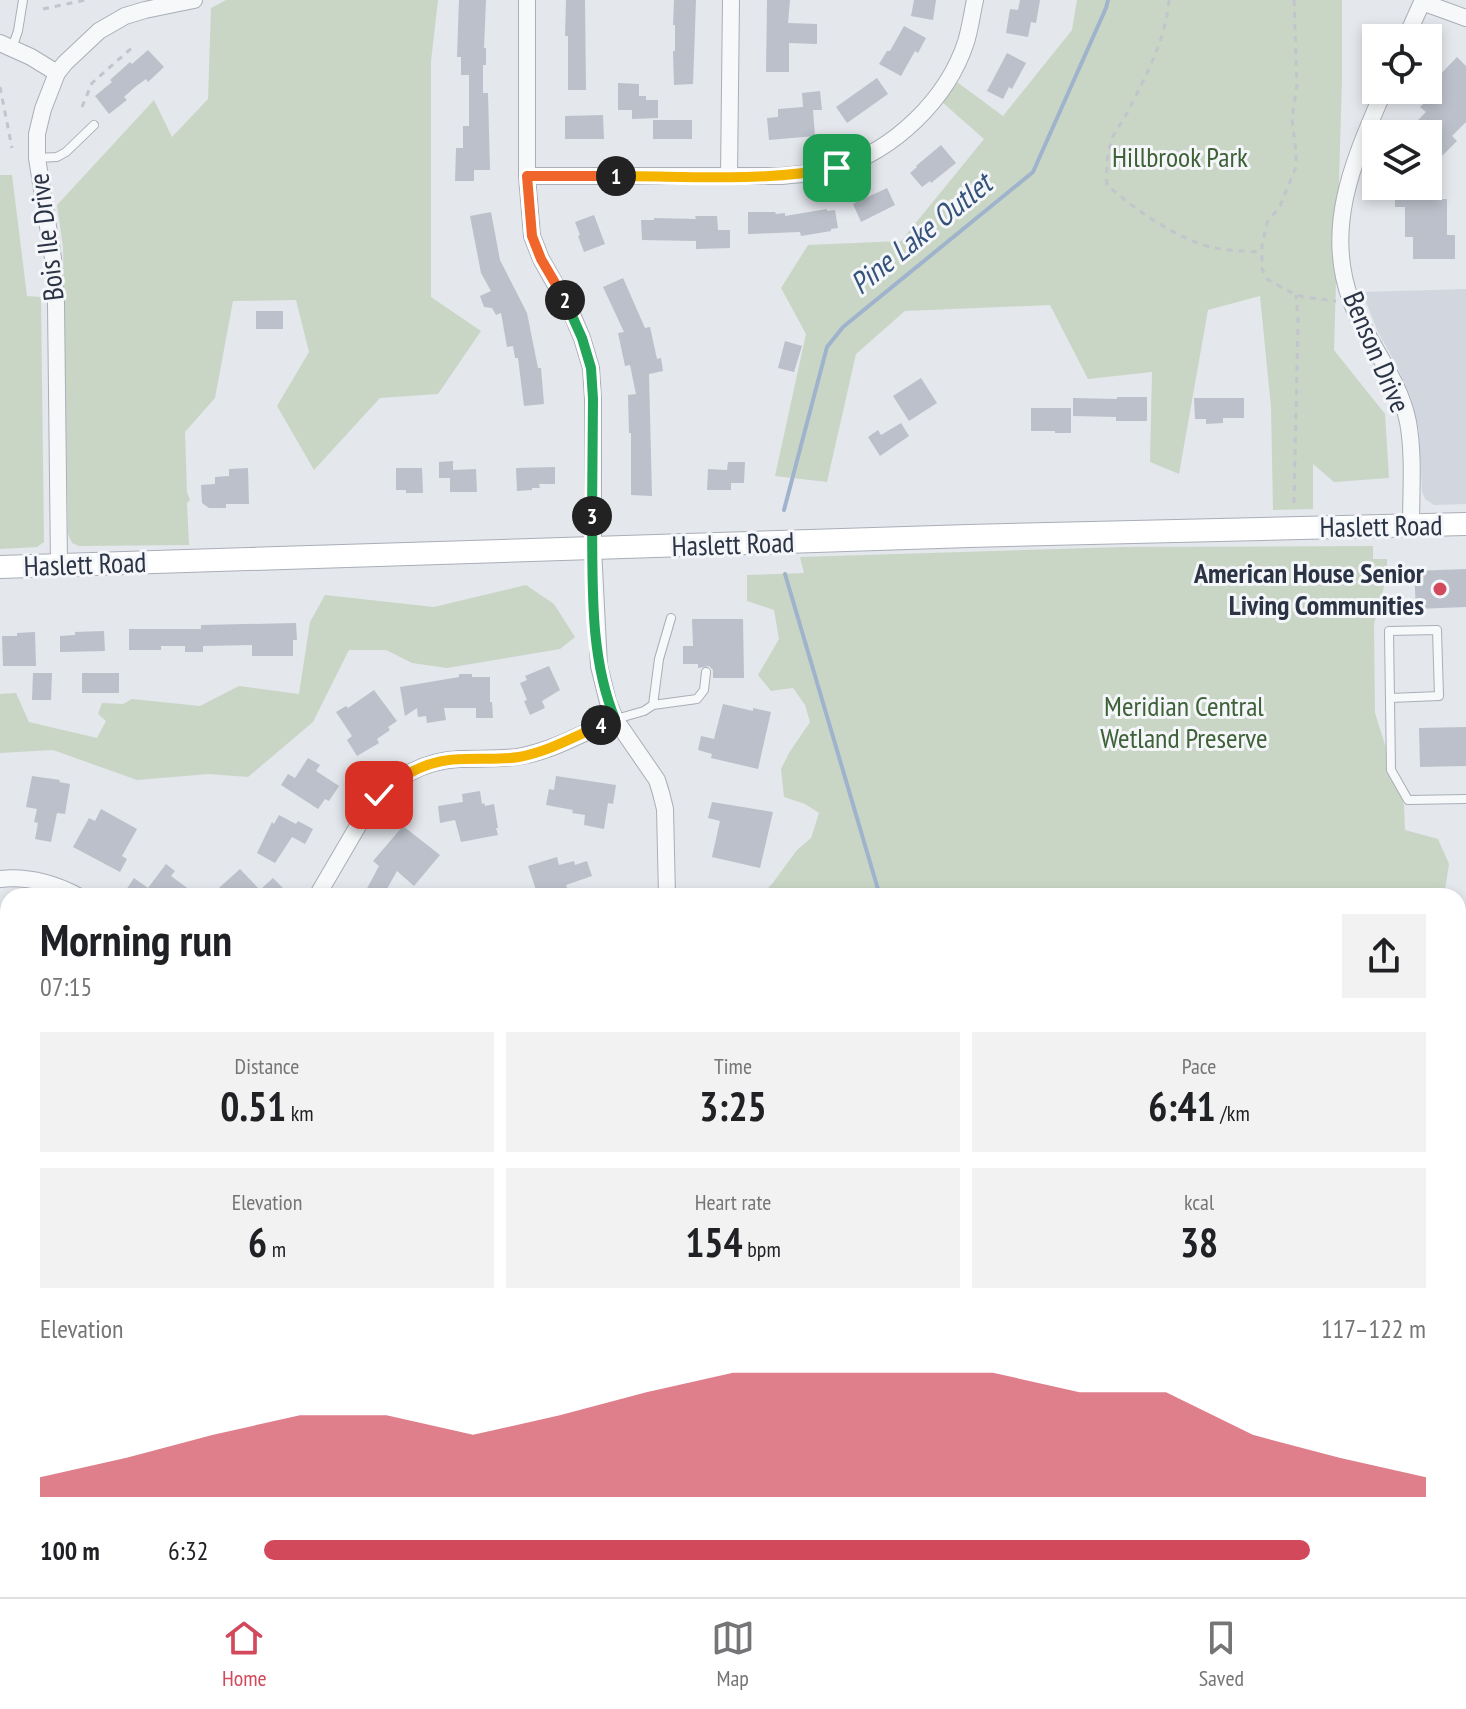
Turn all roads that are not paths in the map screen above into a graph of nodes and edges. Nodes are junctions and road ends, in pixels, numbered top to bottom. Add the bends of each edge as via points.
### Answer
1 (23, 0) edge
2 (194, 0) edge
3 (527, 0) edge
4 (731, 0) edge
5 (975, 0) edge
6 (1422, 1) edge
7 (1466, 18) edge
8 (1412, 24) edge
9 (6, 45) edge
10 (57, 73) junction
11 (1378, 104) edge
12 (94, 125) dead end
13 (37, 158) junction
14 (527, 176) junction
15 (729, 176) junction
16 (1466, 524) edge
17 (1411, 526) junction
18 (593, 548) junction
19 (59, 565) junction
20 (0, 567) edge
21 (671, 618) dead end
22 (706, 672) dead end
23 (1390, 698) junction
24 (653, 705) junction
25 (615, 719) junction
26 (1466, 799) edge
27 (0, 879) edge
28 (60, 888) edge
29 (322, 888) edge
30 (667, 888) edge

1 - 9 lane via 18,31
2 - 10 street, Bois Ile Drive via 125,16 83,44
3 - 14 street
4 - 15 street
5 - 15 street via 965,44 947,82 890,142 837,168
6 - 7 street
6 - 8 street
9 - 10 street
10 - 13 street, Bois Ile Drive via 37,134
11 - 17 street, Benson Drive via 1342,206 1341,250 1351,301 1395,383 1408,423
12 - 13 lane via 66,152
13 - 19 street, Bois Ile Drive via 56,303
14 - 15 street
14 - 18 street via 532,236 571,312 591,368
16 - 17 main road, Haslett Road
17 - 18 main road, Haslett Road
18 - 19 main road, Haslett Road
18 - 25 street via 599,666
19 - 20 main road, Haslett Road
21 - 24 lane
22 - 24 lane via 703,694 697,699
23 - 23 lane via 1389,631 1437,630 1439,696
23 - 26 lane via 1391,770 1408,800
24 - 25 lane
25 - 29 street via 530,754 445,760 404,775 369,807
25 - 30 street via 661,793
27 - 28 street via 36,880

